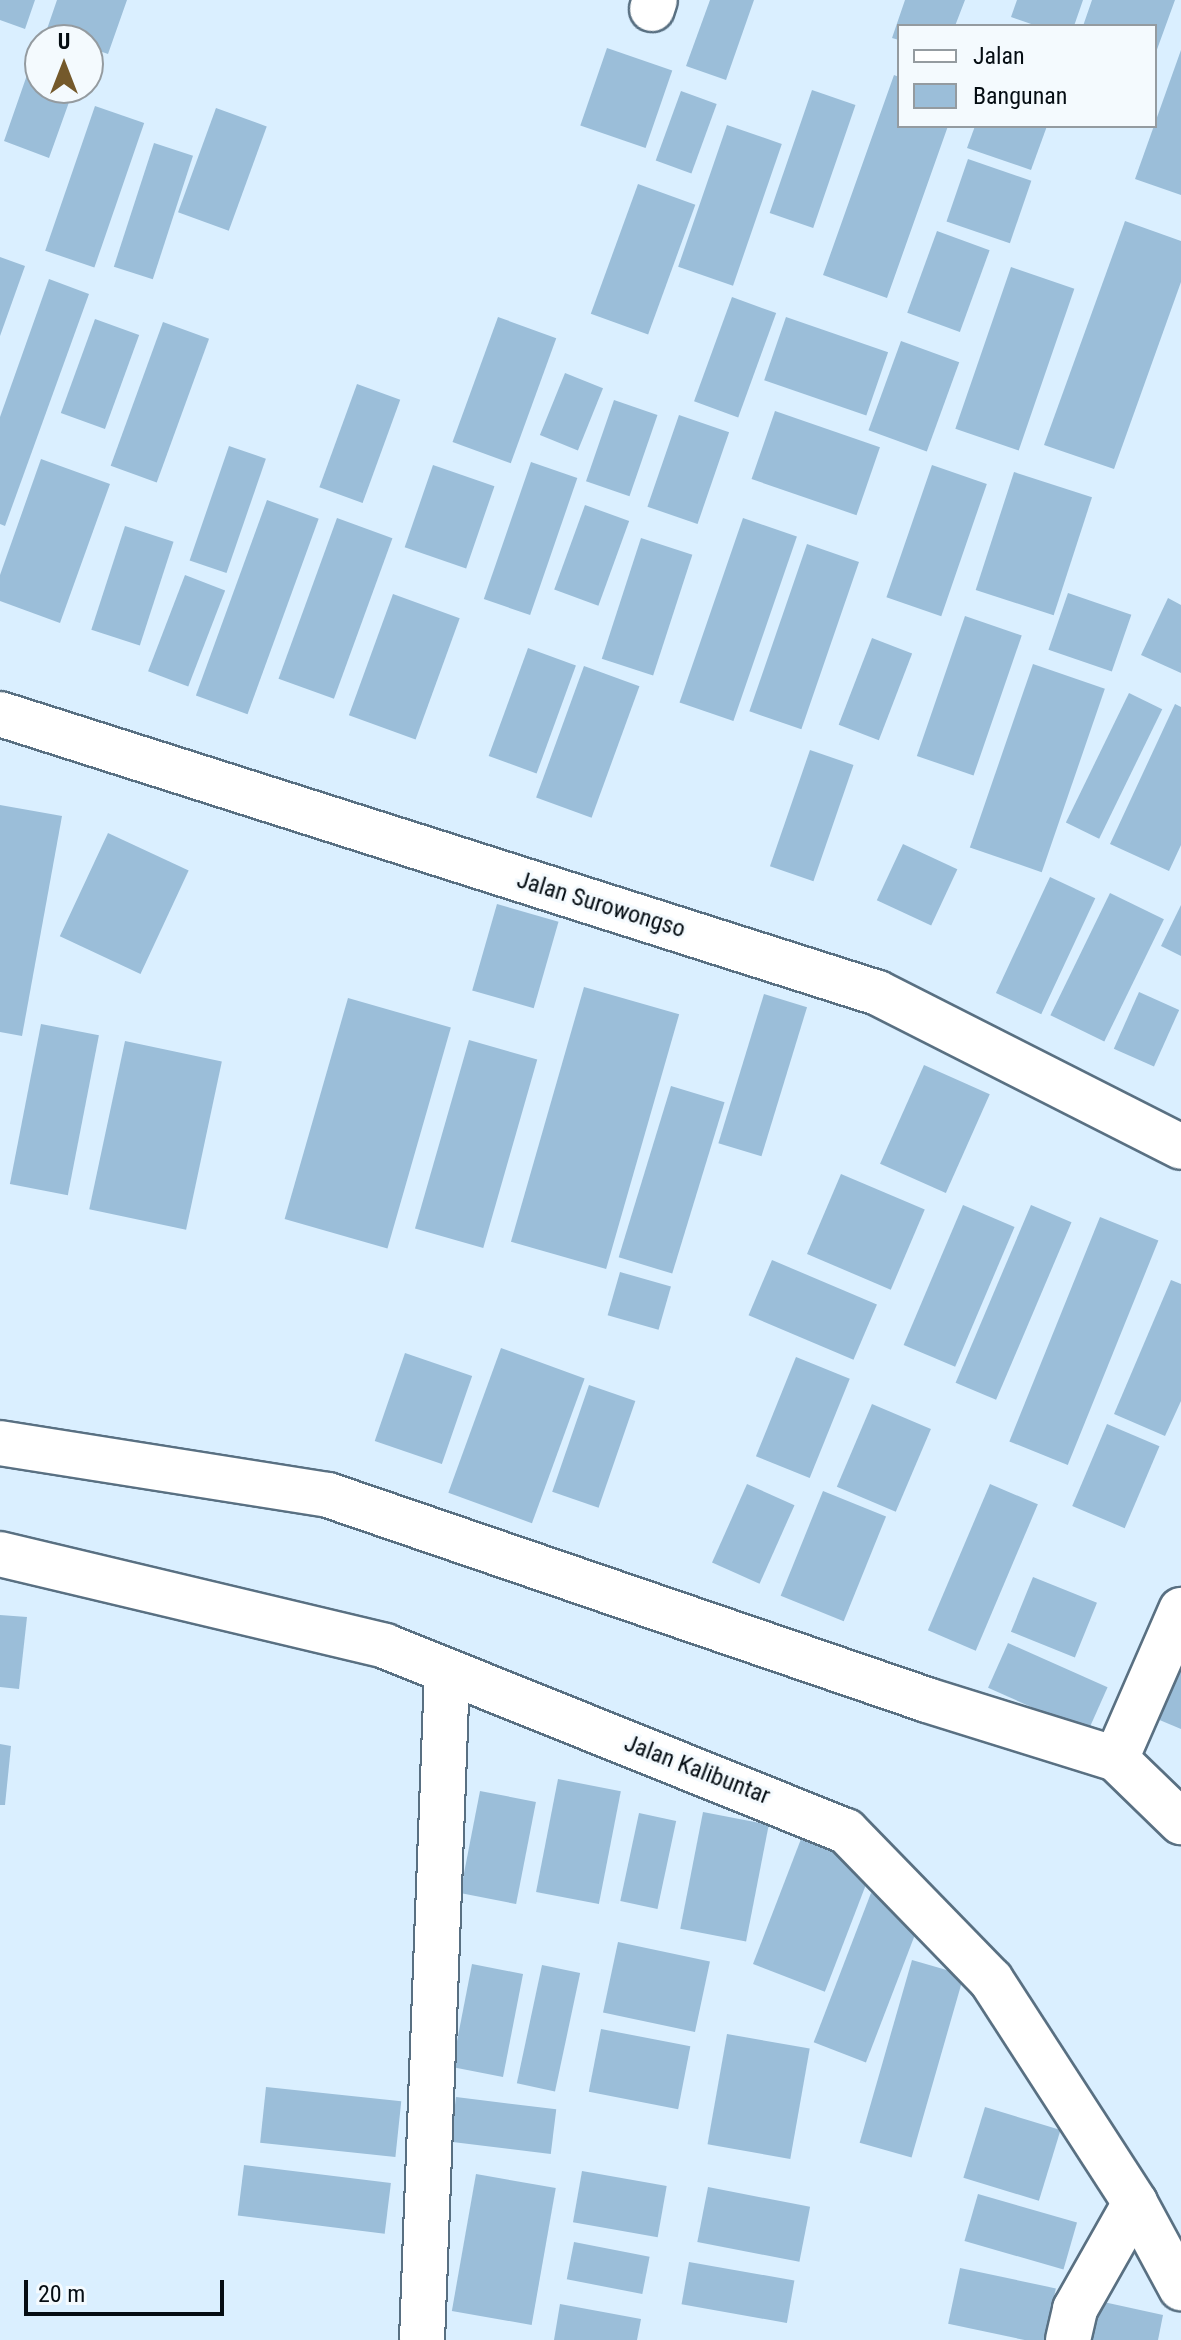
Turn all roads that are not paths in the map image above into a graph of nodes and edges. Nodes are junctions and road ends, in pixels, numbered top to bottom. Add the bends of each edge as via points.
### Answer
1 (0, 714) edge
2 (1181, 1147) edge
3 (0, 1443) edge
4 (0, 1554) edge
5 (1181, 1610) edge
6 (447, 1673) junction
7 (1116, 1759) junction
8 (1181, 1822) edge
9 (1135, 2203) junction
10 (1181, 2288) edge
11 (422, 2340) edge
12 (1068, 2340) edge

1 - 2 street, Jalan Surowongso via 878,993
3 - 7 street via 328,1495 927,1700
4 - 6 street, Jalan Kalibuntar via 385,1646
5 - 7 street
6 - 9 street, Jalan Kalibuntar via 846,1831 991,1980
6 - 11 street
7 - 8 street
9 - 10 street, Jalan Kalibuntar
9 - 12 street via 1075,2309

